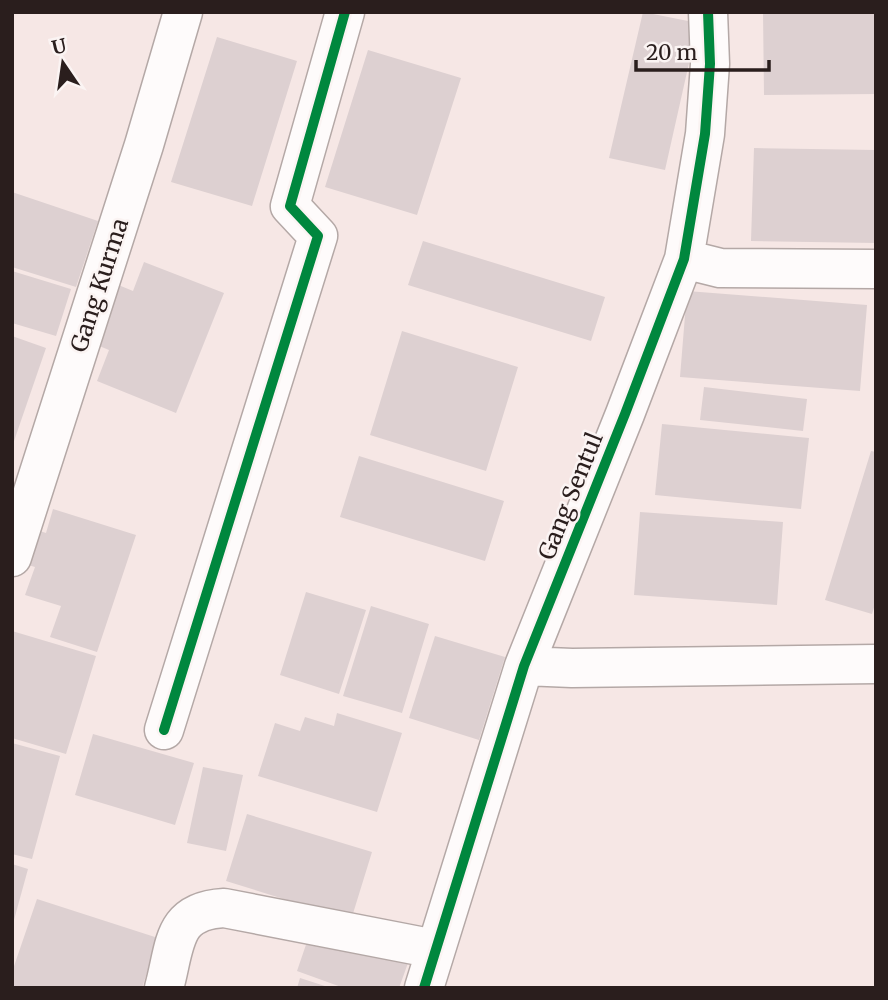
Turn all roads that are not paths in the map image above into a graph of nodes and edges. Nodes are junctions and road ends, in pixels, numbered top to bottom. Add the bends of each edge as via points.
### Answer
1 (183, 12) edge
2 (345, 12) edge
3 (708, 12) edge
4 (684, 258) junction
5 (876, 269) edge
6 (12, 557) edge
7 (876, 664) edge
8 (524, 666) junction
9 (164, 730) dead end
10 (435, 949) junction
11 (164, 988) edge
12 (424, 988) edge

1 - 6 street, Gang Kurma
2 - 9 street via 290,206 318,236
3 - 4 street, Gang Sentul via 705,134
4 - 5 street via 720,268
4 - 8 street, Gang Sentul
7 - 8 street
8 - 10 street, Gang Sentul
10 - 11 street via 224,908 205,909 181,925
10 - 12 street, Gang Sentul

